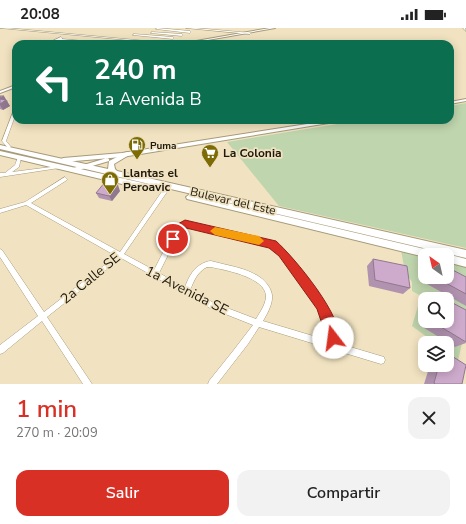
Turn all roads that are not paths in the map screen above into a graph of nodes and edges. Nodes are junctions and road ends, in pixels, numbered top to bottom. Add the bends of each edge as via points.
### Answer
1 (0, 28) edge
2 (187, 28) edge
3 (193, 28) edge
4 (227, 28) edge
5 (275, 28) edge
6 (158, 29) edge
7 (215, 29) edge
8 (225, 31) junction
9 (190, 32) dead end
10 (152, 33) junction
11 (244, 33) junction
12 (250, 33) junction
13 (69, 34) junction
14 (134, 35) dead end
15 (182, 35) dead end
16 (91, 36) junction
17 (147, 36) junction
18 (173, 38) dead end
19 (59, 39) joint
20 (71, 40) edge
21 (85, 40) edge
22 (141, 40) joint
23 (203, 40) edge
24 (211, 40) edge
25 (12, 86) edge
26 (0, 91) edge
27 (466, 100) edge
28 (454, 102) edge
29 (12, 120) edge
30 (316, 124) edge
31 (6, 137) junction
32 (0, 140) edge
33 (3, 150) edge
34 (125, 154) junction
35 (19, 158) junction
36 (58, 164) junction
37 (84, 166) junction
38 (72, 170) junction
39 (2, 175) edge
40 (113, 176) junction
41 (66, 179) dead end
42 (165, 191) junction
43 (27, 203) junction
44 (0, 211) edge
45 (418, 251) edge
46 (0, 252) edge
47 (466, 254) edge
48 (120, 256) junction
49 (454, 260) edge
50 (466, 263) edge
51 (154, 274) junction
52 (186, 292) junction
53 (43, 316) junction
54 (258, 323) junction
55 (334, 346) junction
56 (0, 350) edge
57 (381, 360) dead end
58 (88, 384) edge
59 (212, 384) edge

1 - 13 street
2 - 3 street
3 - 7 street
4 - 8 street
5 - 11 street
5 - 12 street
6 - 9 street
6 - 10 street
7 - 8 street
8 - 11 street
10 - 15 street
10 - 17 street
11 - 12 street
11 - 23 street
12 - 24 street
13 - 16 street
13 - 19 street
14 - 17 street
16 - 21 street
16 - 22 street
17 - 18 street
17 - 22 street
19 - 20 street
25 - 26 street
27 - 28 street
29 - 31 street
30 - 34 street
31 - 32 street
31 - 33 street
33 - 35 highway, Bulevar del Este
33 - 36 highway, Bulevar del Este
34 - 36 street
34 - 37 street
34 - 40 highway via 112,163
35 - 36 highway, Bulevar del Este
35 - 39 street via 16,168
36 - 37 highway, Bulevar del Este
36 - 38 highway, Bulevar del Este
36 - 39 street
37 - 38 street
37 - 40 highway, Bulevar del Este
38 - 40 highway, Bulevar del Este
40 - 42 highway, Bulevar del Este
40 - 47 highway, Bulevar del Este via 159,184
41 - 43 street
42 - 45 highway, Bulevar del Este
42 - 48 street, 2a Calle SE
43 - 44 street
43 - 48 street, 1a Avenida SE
46 - 53 street
48 - 51 street, 1a Avenida SE
48 - 53 street, 2a Calle SE
49 - 50 highway
51 - 52 street, 1a Avenida SE
51 - 55 street via 179,227 185,224 272,244 283,253 321,304 328,319
52 - 54 street, 1a Avenida SE via 212,306
52 - 54 street via 198,270 207,264 254,277 264,285 269,296 268,305
53 - 56 street, 2a Calle SE
53 - 58 street
54 - 55 street, 1a Avenida SE
54 - 59 street
55 - 57 street, 1a Avenida SE

